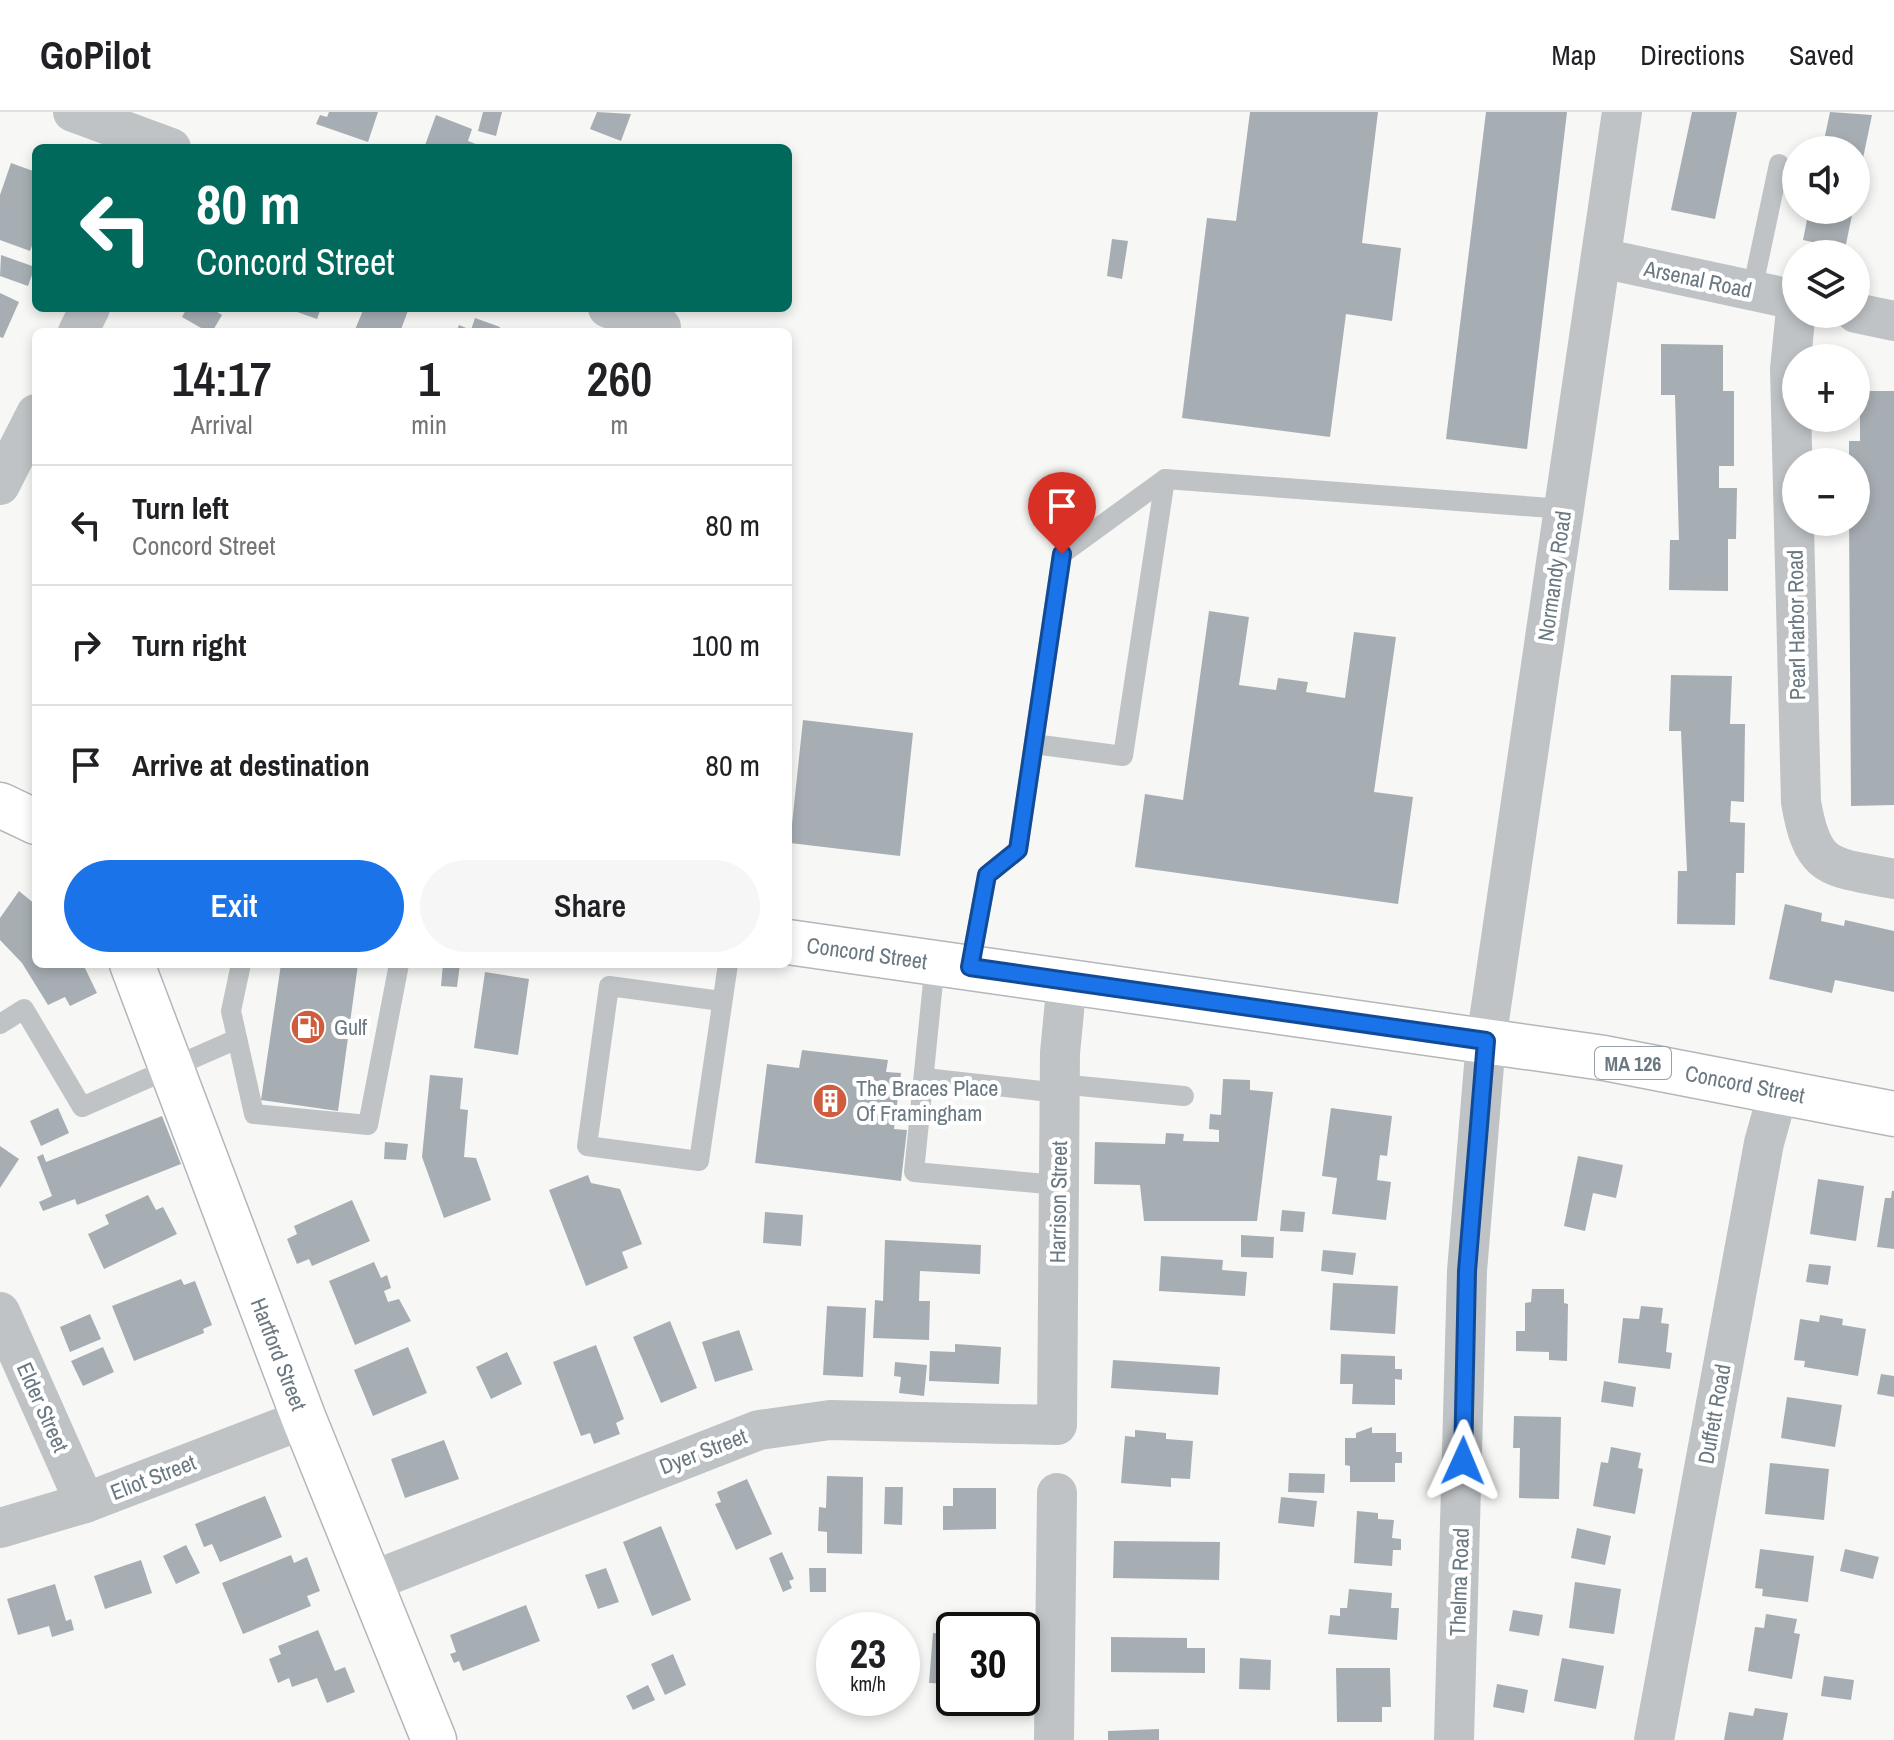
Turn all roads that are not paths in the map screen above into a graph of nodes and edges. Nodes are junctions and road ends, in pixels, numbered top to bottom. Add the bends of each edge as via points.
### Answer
1 (73, 112) edge
2 (1622, 112) edge
3 (160, 144) edge
4 (1779, 164) dead end
5 (1601, 258) junction
6 (1752, 291) junction
7 (1782, 297) edge
8 (619, 312) edge
9 (1870, 316) edge
10 (1894, 321) edge
11 (661, 327) dead end
12 (1794, 328) edge
13 (32, 422) edge
14 (1165, 479) junction
15 (0, 485) edge
16 (1564, 509) junction
17 (1034, 744) junction
18 (0, 805) edge
19 (32, 820) edge
20 (1894, 879) edge
21 (792, 943) edge
22 (952, 964) junction
23 (133, 968) edge
24 (240, 968) edge
25 (398, 968) edge
26 (727, 968) edge
27 (1067, 980) junction
28 (721, 1001) junction
29 (0, 1024) edge
30 (237, 1039) junction
31 (1486, 1041) junction
32 (170, 1068) junction
33 (925, 1078) junction
34 (1059, 1089) junction
35 (1779, 1089) junction
36 (1184, 1096) dead end
37 (1894, 1114) edge
38 (1058, 1185) junction
39 (0, 1312) edge
40 (304, 1419) junction
41 (1057, 1425) joint
42 (1057, 1493) dead end
43 (85, 1503) junction
44 (0, 1528) edge
45 (370, 1582) junction
46 (434, 1740) edge
47 (1054, 1740) edge
48 (1454, 1740) edge
49 (1654, 1740) edge

1 - 3 street
2 - 5 street, Normandy Road
4 - 6 lane
5 - 6 street, Arsenal Road
5 - 16 street, Normandy Road
6 - 7 street, Arsenal Road
8 - 11 street
9 - 10 street
12 - 20 street, Pearl Harbor Road via 1790,369 1801,802 1811,846 1826,861
13 - 15 street
14 - 16 lane
14 - 17 lane via 1062,554
14 - 17 lane via 1123,756
16 - 31 street, Normandy Road
17 - 22 lane via 1018,850 987,875
18 - 19 main road
21 - 22 main road, Concord Street / MA 126
22 - 27 main road, Concord Street / MA 126
22 - 33 lane
23 - 32 main road, Hartford Street
24 - 30 lane via 231,1011
25 - 30 lane via 368,1125 254,1114
26 - 28 lane
27 - 31 main road, Concord Street / MA 126
27 - 34 street, Harrison Street
28 - 28 lane via 699,1161 587,1146 609,986
29 - 32 lane via 24,1009 82,1107
30 - 32 lane
31 - 35 main road, Concord Street / MA 126
31 - 48 street, Thelma Road via 1467,1271
32 - 40 main road, Hartford Street
33 - 34 lane
33 - 38 lane via 914,1172
34 - 36 lane
34 - 38 street, Harrison Street
35 - 37 main road, Concord Street / MA 126
35 - 49 street, Duffett Road via 1764,1143
38 - 41 street, Harrison Street
39 - 43 street, Elder Street
40 - 43 street, Eliot Street
40 - 45 main road, Hartford Street
41 - 45 street, Dyer Street via 830,1420 759,1430
42 - 47 street
43 - 44 street, Eliot Street
45 - 46 main road, Hartford Street

